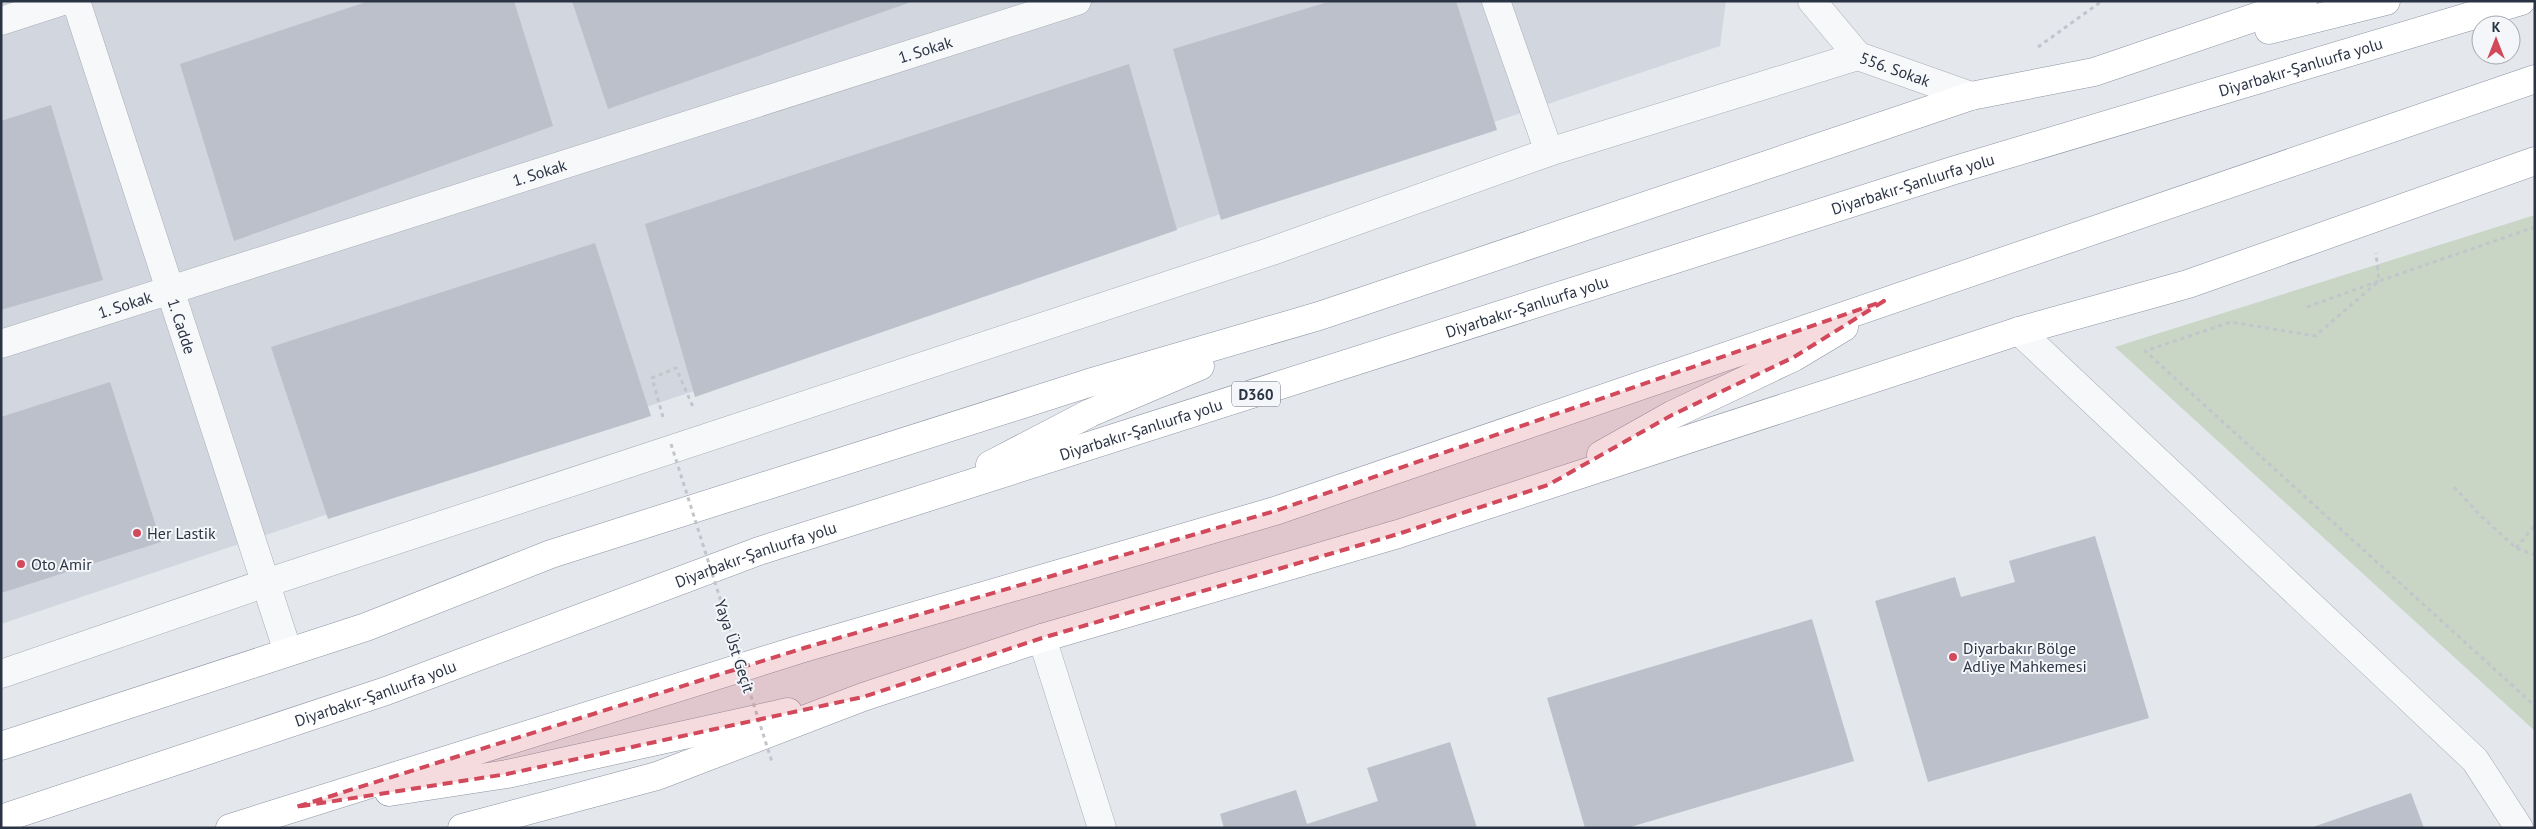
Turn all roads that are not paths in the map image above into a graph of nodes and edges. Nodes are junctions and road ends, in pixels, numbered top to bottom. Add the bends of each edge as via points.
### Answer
1 (63, 1) edge
2 (76, 1) edge
3 (1077, 1) edge
4 (1496, 1) edge
5 (1812, 1) edge
6 (2303, 1) edge
7 (2386, 1) edge
8 (2521, 1) edge
9 (1, 21) edge
10 (1858, 56) junction
11 (2094, 72) junction
12 (2535, 78) edge
13 (1971, 96) junction
14 (1549, 152) junction
15 (2535, 161) edge
16 (172, 289) junction
17 (1884, 302) junction
18 (1319, 316) junction
19 (2019, 331) junction
20 (1, 344) edge
21 (1548, 485) junction
22 (924, 500) junction
23 (266, 583) junction
24 (1042, 638) junction
25 (288, 652) junction
26 (1, 674) edge
27 (863, 697) junction
28 (1, 746) edge
29 (296, 807) junction
30 (1, 819) edge
31 (230, 828) edge
32 (462, 828) edge
33 (1102, 828) edge
34 (2519, 828) edge

1 - 9 street
2 - 16 street, 1. Cadde
3 - 16 street, 1. Sokak
4 - 14 street
5 - 10 street, 556. Sokak
6 - 11 highway
7 - 11 highway
8 - 22 highway, Diyarbakır-Şanlıurfa yolu / D360 via 1956,170
10 - 13 street, 556. Sokak
10 - 14 street
11 - 13 highway
12 - 17 highway
13 - 18 highway
14 - 23 street via 1272,251
15 - 19 highway via 2188,284
16 - 20 street, 1. Sokak
16 - 23 street, 1. Cadde
17 - 21 highway via 1794,358 1672,415
17 - 29 highway via 1276,512 804,648
18 - 22 highway via 1090,413
18 - 25 highway via 1089,383 551,554 366,627
19 - 21 highway
19 - 34 street via 2476,760
21 - 24 highway via 1398,534
22 - 30 highway, Diyarbakır-Şanlıurfa yolu / D360 via 759,552 386,691
23 - 25 street, 1. Cadde
23 - 26 street
24 - 27 highway
24 - 33 street
25 - 28 highway
27 - 29 highway via 507,774
27 - 32 highway via 658,776
29 - 31 highway

